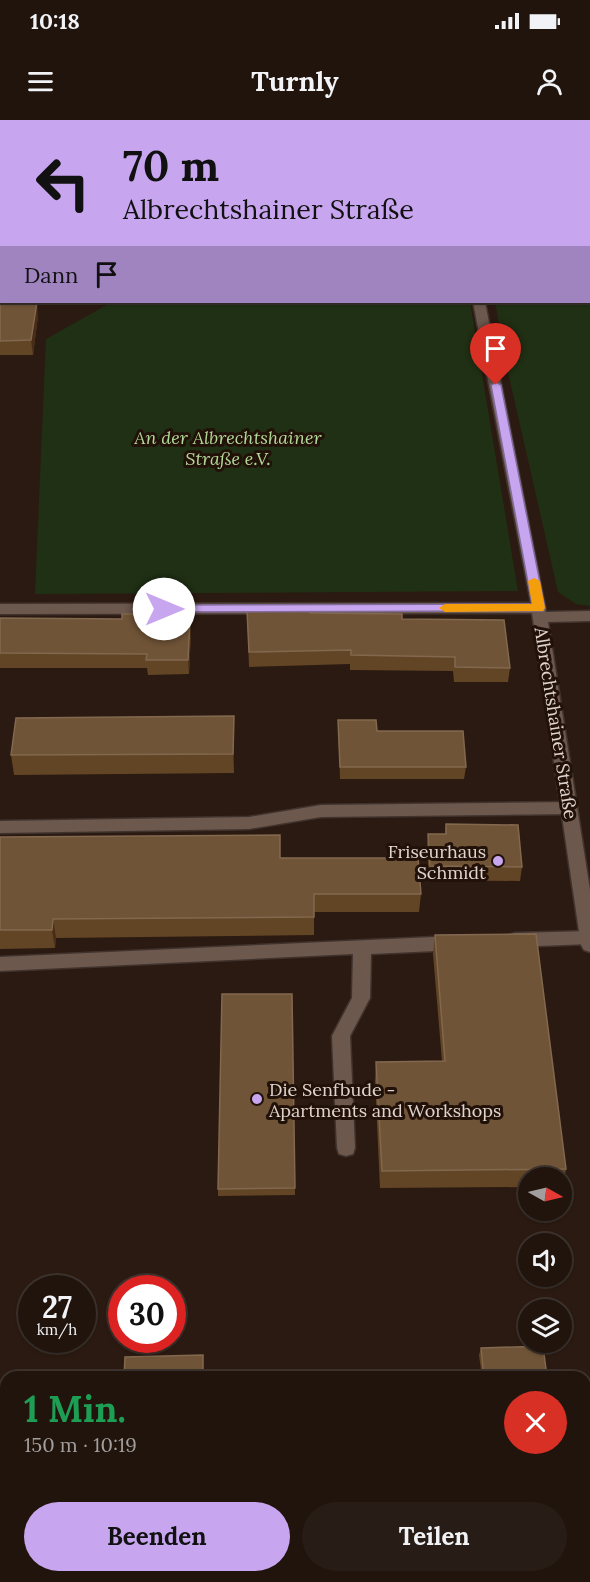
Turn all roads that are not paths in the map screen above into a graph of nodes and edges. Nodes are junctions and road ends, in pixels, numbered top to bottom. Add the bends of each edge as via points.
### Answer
1 (479, 303) edge
2 (0, 609) edge
3 (539, 613) junction
4 (590, 616) edge
5 (569, 808) junction
6 (0, 827) edge
7 (590, 940) edge
8 (494, 941) edge
9 (470, 942) edge
10 (363, 947) junction
11 (0, 964) edge
12 (346, 1148) dead end

1 - 3 street, Albrechtshainer Straße
2 - 3 street, Albrechtshainer Straße
3 - 4 street
3 - 5 street, Albrechtshainer Straße
5 - 6 street via 321,811 249,823
5 - 7 street, Albrechtshainer Straße
7 - 8 street
9 - 10 street
10 - 11 street
10 - 12 street via 361,998 341,1036

